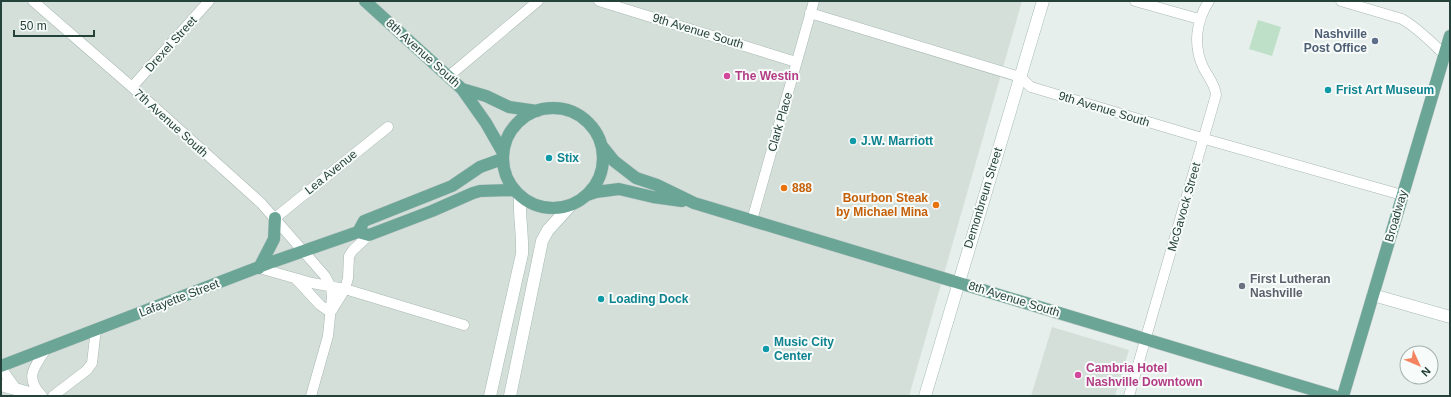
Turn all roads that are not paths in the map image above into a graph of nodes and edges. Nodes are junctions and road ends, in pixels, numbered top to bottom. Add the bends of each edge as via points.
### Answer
1 (33, 1) edge
2 (209, 1) edge
3 (538, 1) edge
4 (599, 1) edge
5 (814, 1) edge
6 (1043, 1) edge
7 (1135, 1) edge
8 (1209, 1) edge
9 (1341, 1) edge
10 (371, 3) edge
11 (810, 13) junction
12 (1199, 19) junction
13 (1450, 36) edge
14 (1447, 58) edge
15 (796, 62) junction
16 (449, 76) junction
17 (1020, 77) junction
18 (132, 87) junction
19 (462, 89) junction
20 (537, 111) junction
21 (388, 127) dead end
22 (1203, 138) junction
23 (602, 146) junction
24 (502, 155) junction
25 (517, 194) junction
26 (587, 195) junction
27 (1402, 195) junction
28 (694, 203) junction
29 (570, 206) junction
30 (274, 218) junction
31 (752, 220) junction
32 (364, 234) junction
33 (304, 251) junction
34 (259, 268) junction
35 (295, 278) junction
36 (958, 282) junction
37 (331, 287) junction
38 (345, 289) junction
39 (1373, 295) junction
40 (330, 312) junction
41 (1450, 317) edge
42 (464, 325) dead end
43 (96, 329) junction
44 (1145, 339) junction
45 (46, 349) junction
46 (1, 367) edge
47 (1, 385) edge
48 (16, 389) junction
49 (41, 396) edge
50 (53, 396) edge
51 (311, 396) edge
52 (490, 396) edge
53 (510, 396) edge
54 (925, 396) edge
55 (1129, 396) edge
56 (1334, 396) edge
57 (1344, 396) edge

1 - 18 street, 7th Avenue South
2 - 18 street, Drexel Street
3 - 16 street
4 - 15 street, 9th Avenue South
5 - 11 street, Clark Place
6 - 17 main road, Demonbreun Street
7 - 12 street
8 - 12 street
9 - 14 street via 1402,19 1425,36
10 - 16 main road, 8th Avenue South
11 - 15 street, Clark Place
11 - 17 street, 9th Avenue South
12 - 22 street, McGavock Street via 1199,55 1216,89
13 - 14 main road, Broadway
14 - 27 main road, Broadway
15 - 31 street, Clark Place
16 - 19 main road, 8th Avenue South
17 - 22 street, 9th Avenue South via 1031,86
17 - 36 main road, Demonbreun Street
18 - 30 street, 7th Avenue South via 261,203
19 - 20 main road, 8th Avenue South via 486,96 509,107
19 - 24 main road, 8th Avenue South via 486,124
20 - 23 main road via 560,108 582,117 598,135
20 - 24 main road via 515,126
21 - 30 street, Lea Avenue
22 - 27 street, 9th Avenue South
22 - 44 street, McGavock Street
23 - 26 main road via 604,160 601,173 596,185
23 - 28 main road, 8th Avenue South via 614,162 636,178
24 - 25 main road via 505,173
24 - 32 main road, Lafayette Street via 452,186 364,221
25 - 29 main road via 542,208
25 - 32 main road, Lafayette Street via 480,191 432,211
25 - 52 main road via 522,254
26 - 28 main road, 8th Avenue South via 619,189 653,198
26 - 29 main road
27 - 39 main road, Broadway
28 - 31 main road, 8th Avenue South
29 - 53 main road via 548,230 542,241
30 - 33 street, 7th Avenue South
30 - 34 main road via 274,239
31 - 36 main road, 8th Avenue South
32 - 33 main road, Lafayette Street
32 - 38 street via 349,256
33 - 34 main road, Lafayette Street
33 - 37 street, 7th Avenue South
34 - 35 street
34 - 43 main road, Lafayette Street
35 - 37 street
35 - 40 street
36 - 44 main road, 8th Avenue South
36 - 54 main road, Demonbreun Street
37 - 38 street
37 - 40 street
38 - 40 street
38 - 42 street
39 - 41 main road
39 - 57 main road, Broadway
40 - 51 street via 328,336
43 - 45 main road, Lafayette Street
43 - 50 street via 92,363 88,370
44 - 55 street, McGavock Street
44 - 56 main road, 8th Avenue South
45 - 46 main road, Lafayette Street
45 - 49 street via 31,375 33,384
46 - 48 street
47 - 48 main road
48 - 49 main road

